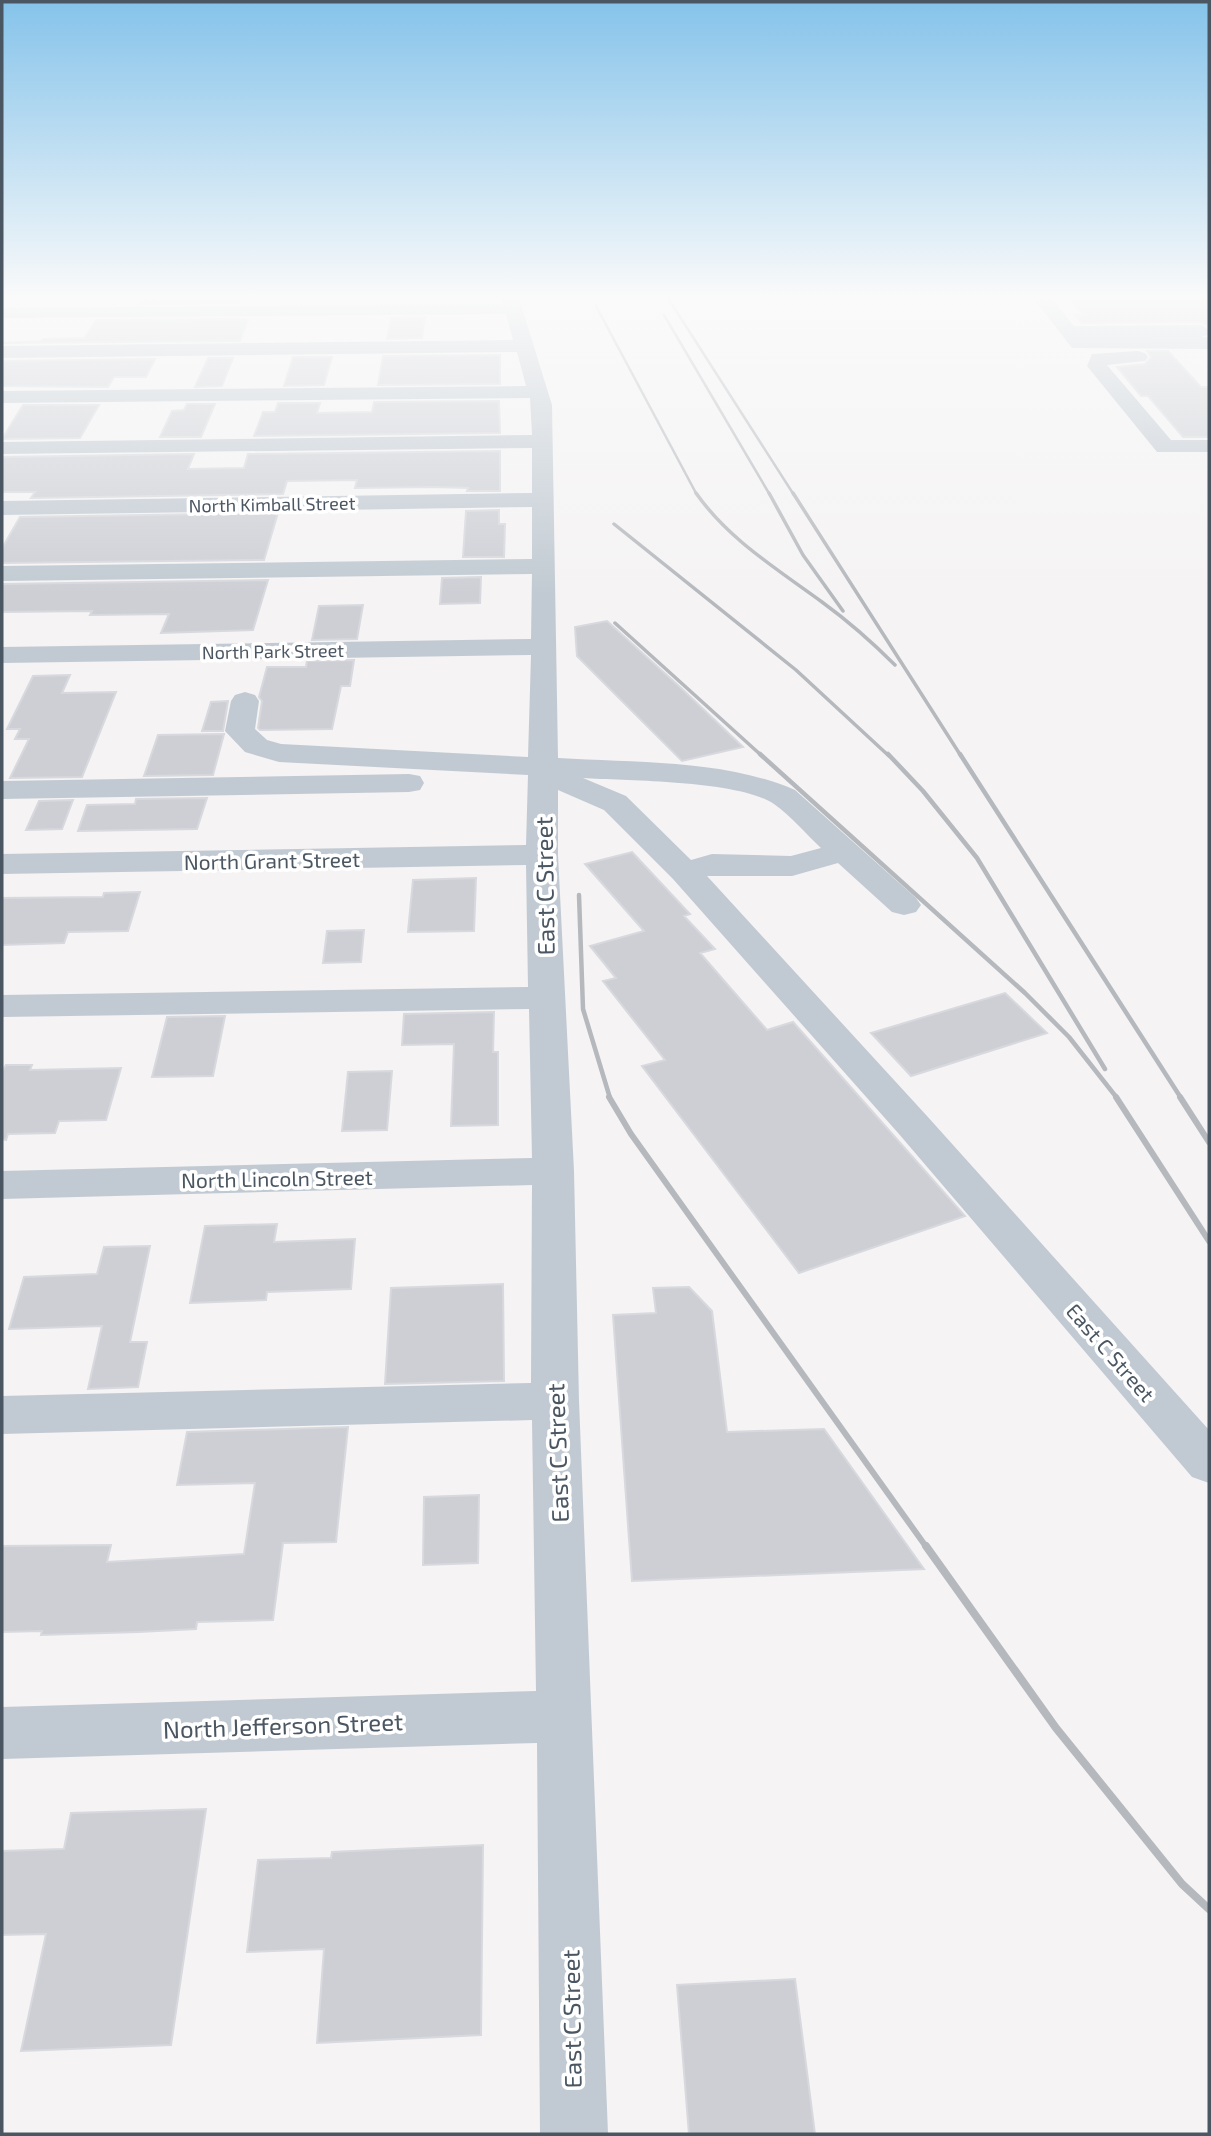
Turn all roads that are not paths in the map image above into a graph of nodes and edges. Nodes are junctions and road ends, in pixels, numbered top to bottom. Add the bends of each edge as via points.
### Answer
1 (251, 395) edge
2 (539, 395) edge
3 (1121, 395) edge
4 (2, 397) edge
5 (542, 441) junction
6 (1209, 446) edge
7 (2, 448) edge
8 (542, 500) junction
9 (2, 508) edge
10 (542, 566) junction
11 (2, 574) edge
12 (545, 647) junction
13 (3, 657) edge
14 (245, 701) dead end
15 (707, 756) dead end
16 (542, 773) junction
17 (733, 783) junction
18 (2, 790) edge
19 (767, 814) dead end
20 (843, 852) junction
21 (542, 855) junction
22 (2, 864) edge
23 (685, 872) junction
24 (904, 905) dead end
25 (547, 998) junction
26 (2, 1006) edge
27 (553, 1171) junction
28 (2, 1185) edge
29 (555, 1401) junction
30 (2, 1415) edge
31 (1209, 1463) edge
32 (565, 1716) junction
33 (2, 1733) edge
34 (574, 2134) edge

1 - 4 street
2 - 5 street, East C Street
3 - 6 street via 1165,447
5 - 7 street
5 - 8 street, East C Street
8 - 9 street, North Kimball Street
8 - 10 street, East C Street
10 - 11 street
10 - 12 street, East C Street
12 - 13 street, North Park Street
12 - 16 street, East C Street
14 - 16 street via 240,731 256,746 279,754
15 - 17 street
16 - 17 street via 687,777
16 - 18 street
16 - 21 street, East C Street
16 - 23 street, East C Street via 615,803
17 - 19 street
17 - 20 street via 769,789 784,797
20 - 23 street via 792,866 712,864
20 - 24 street
21 - 22 street, North Grant Street
21 - 25 street, East C Street
23 - 31 street, East C Street
25 - 26 street
25 - 27 street, East C Street
27 - 28 street, North Lincoln Street
27 - 29 street, East C Street
29 - 30 street
29 - 32 street, East C Street
32 - 33 street, North Jefferson Street
32 - 34 street, East C Street

